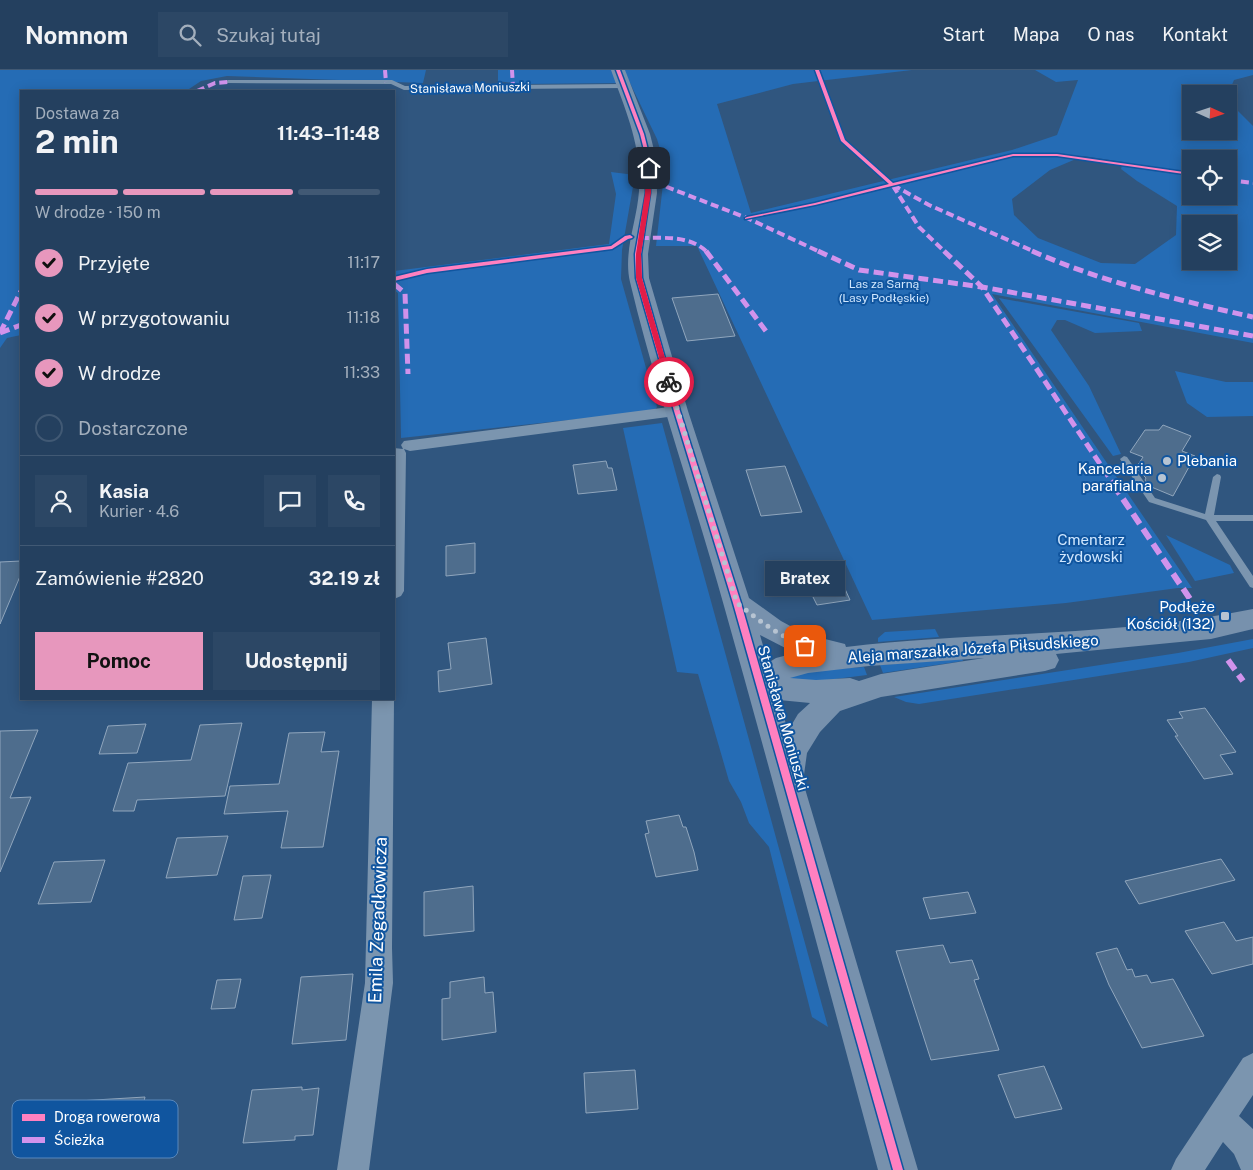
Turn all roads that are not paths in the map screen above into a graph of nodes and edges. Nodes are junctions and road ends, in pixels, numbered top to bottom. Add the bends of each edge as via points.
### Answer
1 (621, 78) edge
2 (228, 82) dead end
3 (677, 411) junction
4 (1124, 459) dead end
5 (1217, 477) dead end
6 (1209, 518) junction
7 (1253, 518) edge
8 (395, 577) edge
9 (1253, 584) edge
10 (737, 603) junction
11 (1253, 619) edge
12 (1211, 628) junction
13 (869, 655) junction
14 (760, 684) junction
15 (881, 686) junction
16 (384, 700) edge
17 (788, 785) junction
18 (1253, 1068) edge
19 (1220, 1119) junction
20 (1253, 1161) edge
21 (353, 1170) edge
22 (898, 1170) edge
23 (1187, 1170) edge

1 - 2 lane, Stanisława Moniuszki via 404,88 392,82
1 - 3 street, Stanisława Moniuszki via 648,158 648,193 638,254 639,278
3 - 8 street via 404,449
3 - 10 street, Stanisława Moniuszki
4 - 6 lane via 1152,500
5 - 6 lane
6 - 7 lane
6 - 9 lane
10 - 13 street via 760,622 792,641 818,651
10 - 14 street, Stanisława Moniuszki
11 - 12 street, Aleja marszałka Józefa Piłsudskiego
12 - 13 street, Aleja marszałka Józefa Piłsudskiego via 1086,641
12 - 15 street via 1092,652
13 - 14 street, Aleja marszałka Józefa Piłsudskiego via 786,666
14 - 15 street, Aleja marszałka Józefa Piłsudskiego via 792,692 814,693
14 - 17 street, Stanisława Moniuszki
15 - 17 street via 830,703 809,723 792,751
16 - 21 street, Emila Zegadłowicza via 379,983
17 - 22 street, Stanisława Moniuszki
18 - 19 street
19 - 20 street via 1245,1143
19 - 23 street

